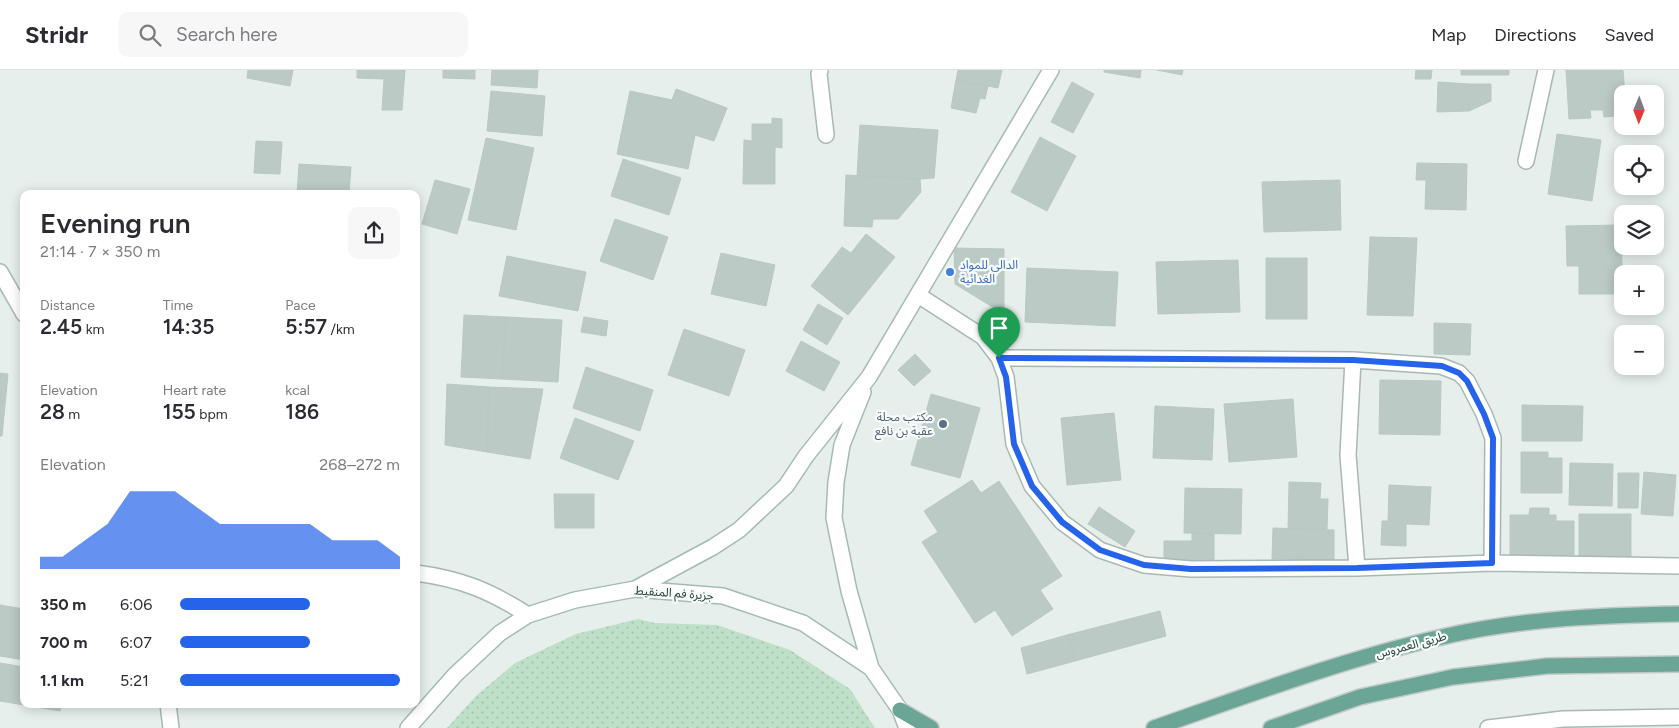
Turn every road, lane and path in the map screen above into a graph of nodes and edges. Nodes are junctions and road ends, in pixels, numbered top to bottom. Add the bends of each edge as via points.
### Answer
1 (820, 70) edge
2 (1051, 70) edge
3 (1546, 70) edge
4 (826, 135) dead end
5 (1526, 161) dead end
6 (0, 272) edge
7 (918, 295) junction
8 (20, 307) edge
9 (999, 358) junction
10 (1353, 360) junction
11 (868, 377) junction
12 (1492, 563) junction
13 (1679, 566) edge
14 (1357, 568) junction
15 (420, 574) edge
16 (636, 589) junction
17 (1679, 614) edge
18 (528, 615) junction
19 (1679, 664) edge
20 (871, 668) junction
21 (168, 708) edge
22 (900, 710) junction
23 (1679, 717) edge
24 (171, 728) edge
25 (408, 728) edge
26 (907, 728) edge
27 (932, 728) edge
28 (1154, 728) edge
29 (1271, 728) edge
30 (1488, 728) edge

1 - 4 street
2 - 7 street
3 - 5 street
6 - 8 street
7 - 9 street via 983,337
7 - 11 street
9 - 10 street
9 - 14 street via 1006,377 1014,444 1032,486 1062,522 1100,550 1144,565 1191,569
10 - 12 street via 1442,366 1459,373 1467,381 1493,438
10 - 14 street via 1348,455
11 - 16 street via 786,486 760,511 713,547
11 - 20 street via 842,445 834,518 849,591
12 - 13 street
12 - 14 street
15 - 18 street via 466,583 489,592
16 - 18 street, جزيرة فم المنقيط via 575,600
16 - 20 street, جزيرة فم المنقيط via 723,596 803,623
17 - 28 main road, طريق العمروس via 1546,621 1443,636 1337,665
18 - 25 street, جزيرة فم المنقيط via 500,633 455,675
19 - 29 main road via 1547,666 1453,677 1360,697
20 - 22 street, جزيرة فم المنقيط
21 - 24 street
22 - 26 street, جزيرة فم المنقيط
22 - 27 main road
23 - 30 street via 1564,719

